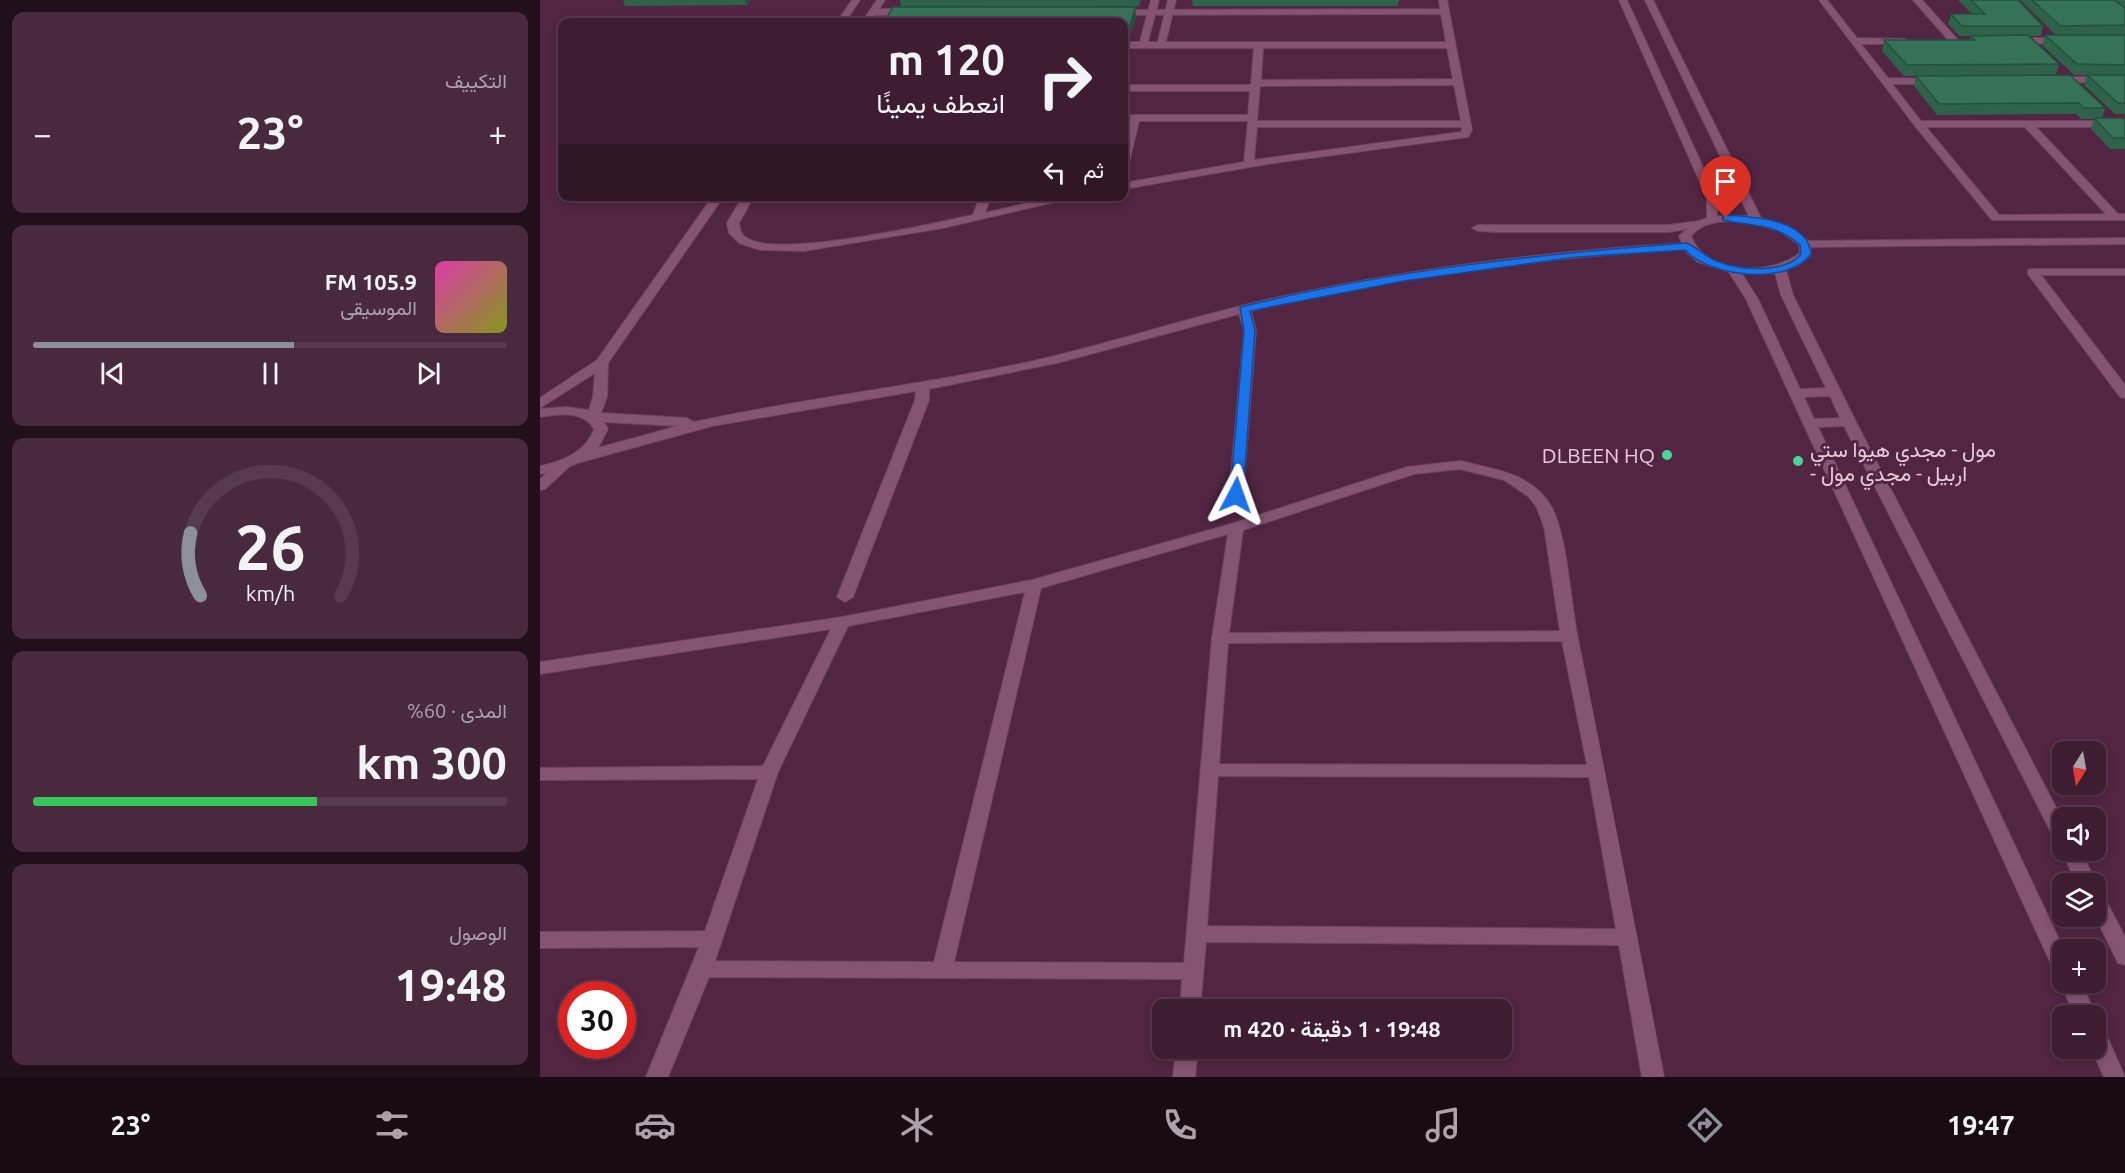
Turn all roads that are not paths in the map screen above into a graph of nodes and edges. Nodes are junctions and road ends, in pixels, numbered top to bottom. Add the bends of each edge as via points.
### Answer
1 (856, 0) edge
2 (881, 0) edge
3 (1155, 0) edge
4 (1172, 0) edge
5 (1443, 0) edge
6 (1623, 0) edge
7 (1649, 0) edge
8 (1823, 0) edge
9 (1917, 0) edge
10 (1445, 11) junction
11 (873, 12) junction
12 (919, 12) edge
13 (1105, 12) edge
14 (1152, 12) junction
15 (1169, 12) junction
16 (844, 18) edge
17 (869, 18) edge
18 (2046, 32) edge
19 (2054, 40) junction
20 (2078, 40) edge
21 (1854, 41) junction
22 (1910, 41) edge
23 (1943, 41) edge
24 (1954, 41) junction
25 (1965, 41) edge
26 (2008, 41) edge
27 (2030, 41) junction
28 (1128, 45) edge
29 (1143, 45) junction
30 (1161, 45) junction
31 (1259, 45) junction
32 (1452, 45) junction
33 (2038, 49) edge
34 (2062, 72) dead end
35 (2048, 80) edge
36 (2125, 80) edge
37 (1885, 81) junction
38 (1943, 81) edge
39 (1459, 82) junction
40 (2075, 84) junction
41 (1256, 85) junction
42 (1128, 88) edge
43 (2101, 110) edge
44 (1128, 118) edge
45 (1135, 118) junction
46 (1252, 121) junction
47 (1466, 124) junction
48 (1918, 124) junction
49 (2028, 124) junction
50 (2121, 124) edge
51 (1128, 147) edge
52 (1249, 164) junction
53 (1128, 185) edge
54 (715, 201) edge
55 (746, 201) edge
56 (984, 201) edge
57 (1053, 201) edge
58 (2120, 217) edge
59 (977, 218) junction
60 (1713, 220) junction
61 (1757, 220) junction
62 (1699, 224) junction
63 (1478, 228) dead end
64 (2125, 241) edge
65 (1805, 244) junction
66 (1687, 246) junction
67 (1780, 269) junction
68 (1733, 270) junction
69 (2125, 272) edge
70 (1244, 309) junction
71 (602, 363) junction
72 (923, 387) junction
73 (1834, 392) junction
74 (1795, 393) junction
75 (2125, 394) edge
76 (540, 404) edge
77 (540, 413) edge
78 (593, 417) junction
79 (711, 422) junction
80 (1849, 422) junction
81 (1809, 423) junction
82 (574, 459) junction
83 (540, 470) edge
84 (540, 486) edge
85 (1236, 495) dead end
86 (1236, 527) junction
87 (1034, 585) junction
88 (845, 597) dead end
89 (842, 622) junction
90 (1569, 636) junction
91 (1220, 638) junction
92 (540, 668) edge
93 (1209, 770) junction
94 (1597, 771) junction
95 (769, 772) junction
96 (540, 774) edge
97 (2052, 817) edge
98 (2106, 920) edge
99 (1196, 934) junction
100 (1627, 937) junction
101 (712, 939) junction
102 (540, 940) edge
103 (2052, 945) edge
104 (2125, 957) edge
105 (702, 969) junction
106 (942, 971) junction
107 (1193, 971) junction
108 (1191, 999) edge
109 (2106, 1058) edge
110 (1186, 1059) edge
111 (657, 1077) edge
112 (1184, 1077) edge
113 (1653, 1077) edge
114 (2115, 1077) edge

1 - 16 street
2 - 11 street
3 - 14 street
4 - 15 street
5 - 10 street
6 - 60 street via 1712,198
7 - 61 street
8 - 21 street
9 - 24 street
10 - 15 street
10 - 32 street
11 - 12 street
11 - 17 street
13 - 14 street
14 - 15 street
14 - 29 street
15 - 30 street
18 - 19 street
19 - 20 street
19 - 27 street
21 - 22 street
21 - 37 street
23 - 24 street
24 - 25 street
26 - 27 street
27 - 33 street
28 - 29 street
29 - 30 street
30 - 31 street
31 - 32 street
31 - 41 street
32 - 39 street
34 - 40 street
35 - 40 street
36 - 40 street
37 - 38 street
37 - 48 street
39 - 41 street
39 - 47 street
41 - 42 street
41 - 46 street
43 - 50 street
44 - 45 street
45 - 46 street
45 - 51 street
46 - 47 street
46 - 52 street
47 - 52 street via 1466,133 1455,138
48 - 49 street
48 - 58 street via 1995,218
49 - 50 street
49 - 58 street
52 - 53 street
54 - 71 street
55 - 59 street via 732,228 743,241 776,249 864,239
56 - 59 street
57 - 59 street
60 - 61 street
60 - 62 street
61 - 65 street via 1789,230
62 - 63 street via 1664,231
62 - 66 street via 1685,236
64 - 65 street
65 - 67 street via 1806,254 1800,262
66 - 68 street via 1705,261
66 - 70 street via 1485,266
67 - 68 street
67 - 73 street via 1787,295
68 - 74 street via 1752,299
69 - 75 street via 2032,272
70 - 72 street via 1098,349
70 - 85 street via 1250,330
71 - 76 street
71 - 78 street via 600,397
72 - 79 street
72 - 88 street via 922,400
73 - 74 street
73 - 80 street
74 - 81 street
77 - 78 street via 571,411
78 - 79 street
78 - 82 street via 599,423 600,436
79 - 82 street
80 - 81 street
80 - 97 street
81 - 103 street
82 - 83 street
82 - 84 street
86 - 87 street
86 - 90 street via 1412,470 1460,465 1487,470 1522,485 1544,507 1551,527
86 - 91 street
87 - 89 street
87 - 106 street
89 - 92 street
89 - 95 street
90 - 91 street
90 - 94 street
91 - 93 street
93 - 94 street
93 - 99 street
94 - 100 street
95 - 96 street
95 - 101 street
98 - 104 street
99 - 100 street
99 - 107 street
100 - 113 street
101 - 102 street
101 - 105 street
105 - 106 street
105 - 111 street
106 - 107 street
107 - 108 street
109 - 114 street
110 - 112 street

